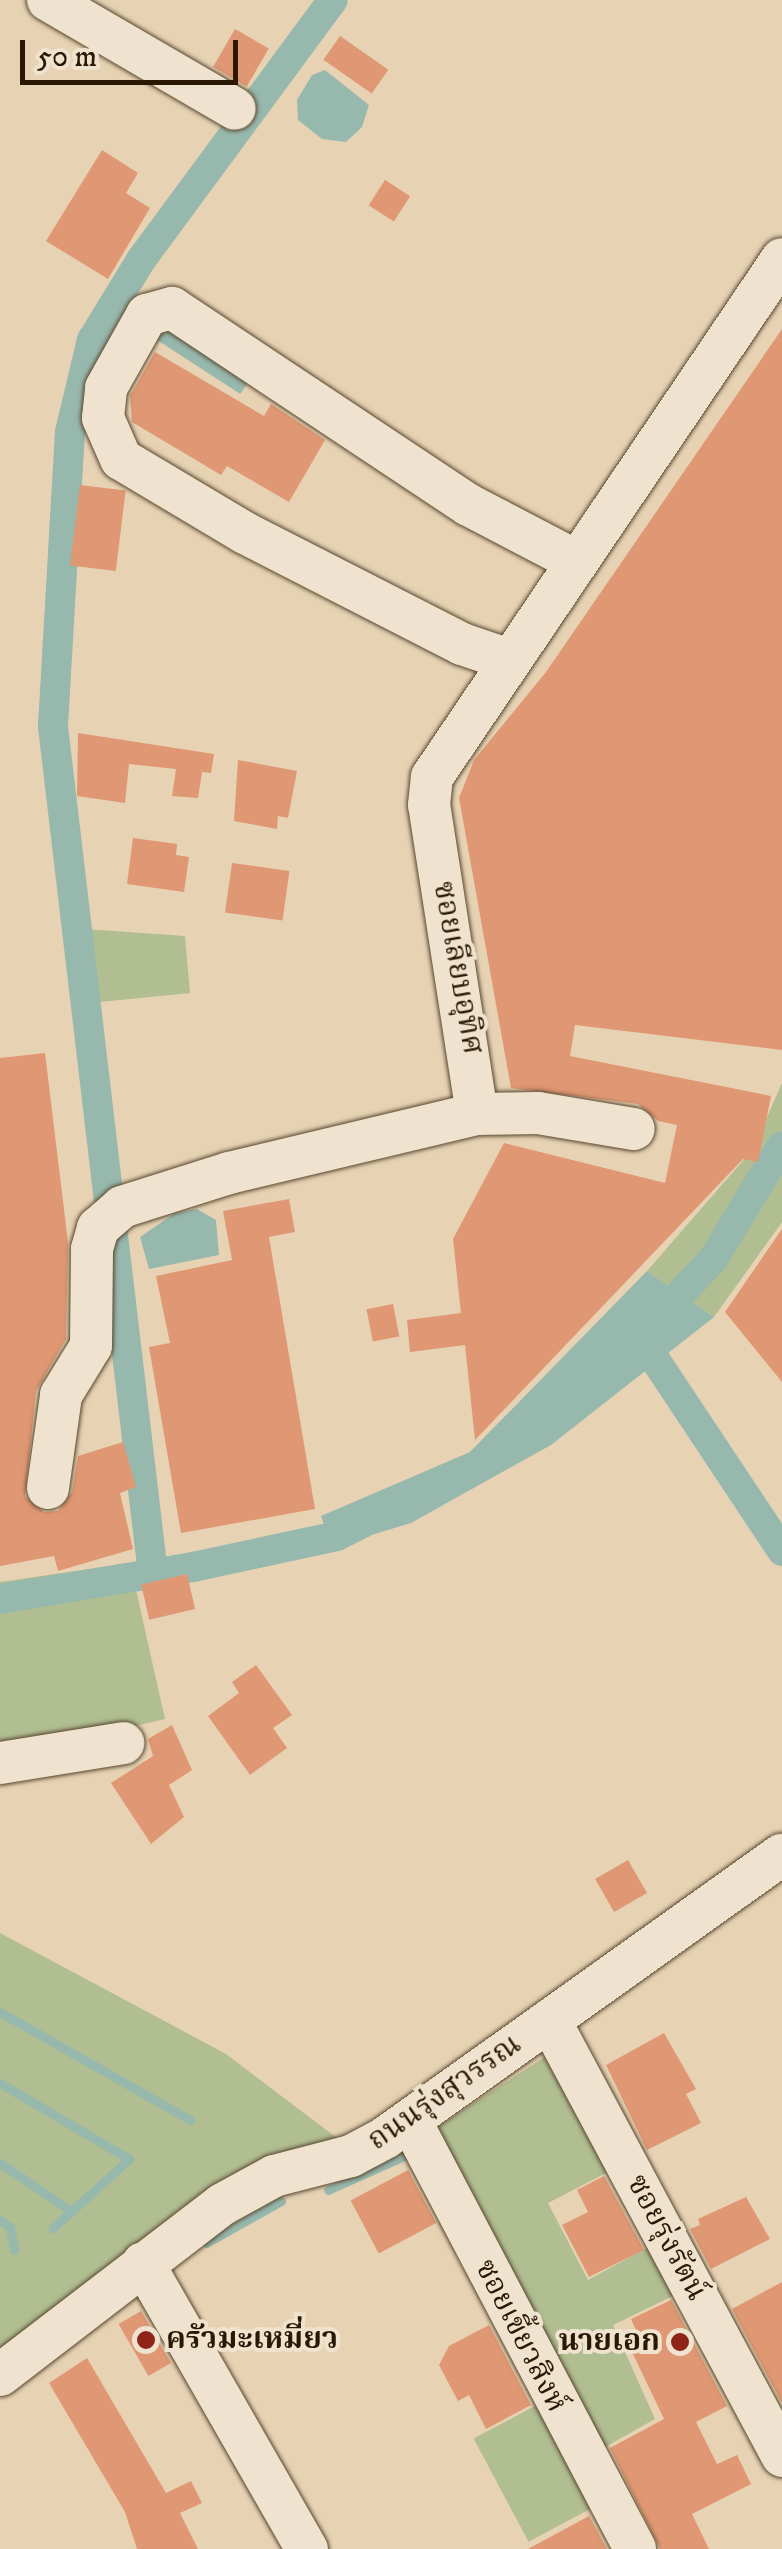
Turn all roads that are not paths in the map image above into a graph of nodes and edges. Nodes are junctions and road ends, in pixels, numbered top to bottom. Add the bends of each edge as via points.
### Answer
1 (48, 0) edge
2 (235, 109) dead end
3 (782, 259) edge
4 (576, 561) junction
5 (509, 660) junction
6 (478, 1114) junction
7 (634, 1129) dead end
8 (48, 1488) dead end
9 (123, 1743) dead end
10 (0, 1763) edge
11 (782, 1855) edge
12 (550, 2021) junction
13 (410, 2120) junction
14 (143, 2264) junction
15 (0, 2375) edge
16 (782, 2456) edge
17 (307, 2549) edge
18 (635, 2549) edge

1 - 2 street
3 - 4 street, ซอยเลียบอุทิศ
4 - 5 street, ซอยเลียบอุทิศ
4 - 5 street via 469,505 172,308 146,314 106,388 103,418 121,459 244,534 462,644
5 - 6 street, ซอยเลียบอุทิศ via 440,759 429,805
6 - 7 street via 538,1113
6 - 8 street via 229,1173 110,1217 91,1346 61,1395
9 - 10 street
11 - 12 street, ถนนรุ่งสุวรรณ
12 - 13 street, ถนนรุ่งสุวรรณ
12 - 16 street, ซอยรุ่งรัตน์
13 - 14 street, ถนนรุ่งสุวรรณ via 352,2156 274,2176
13 - 18 street, ซอยเขี้ยวสิงห์
14 - 15 street, ถนนรุ่งสุวรรณ
14 - 17 street

